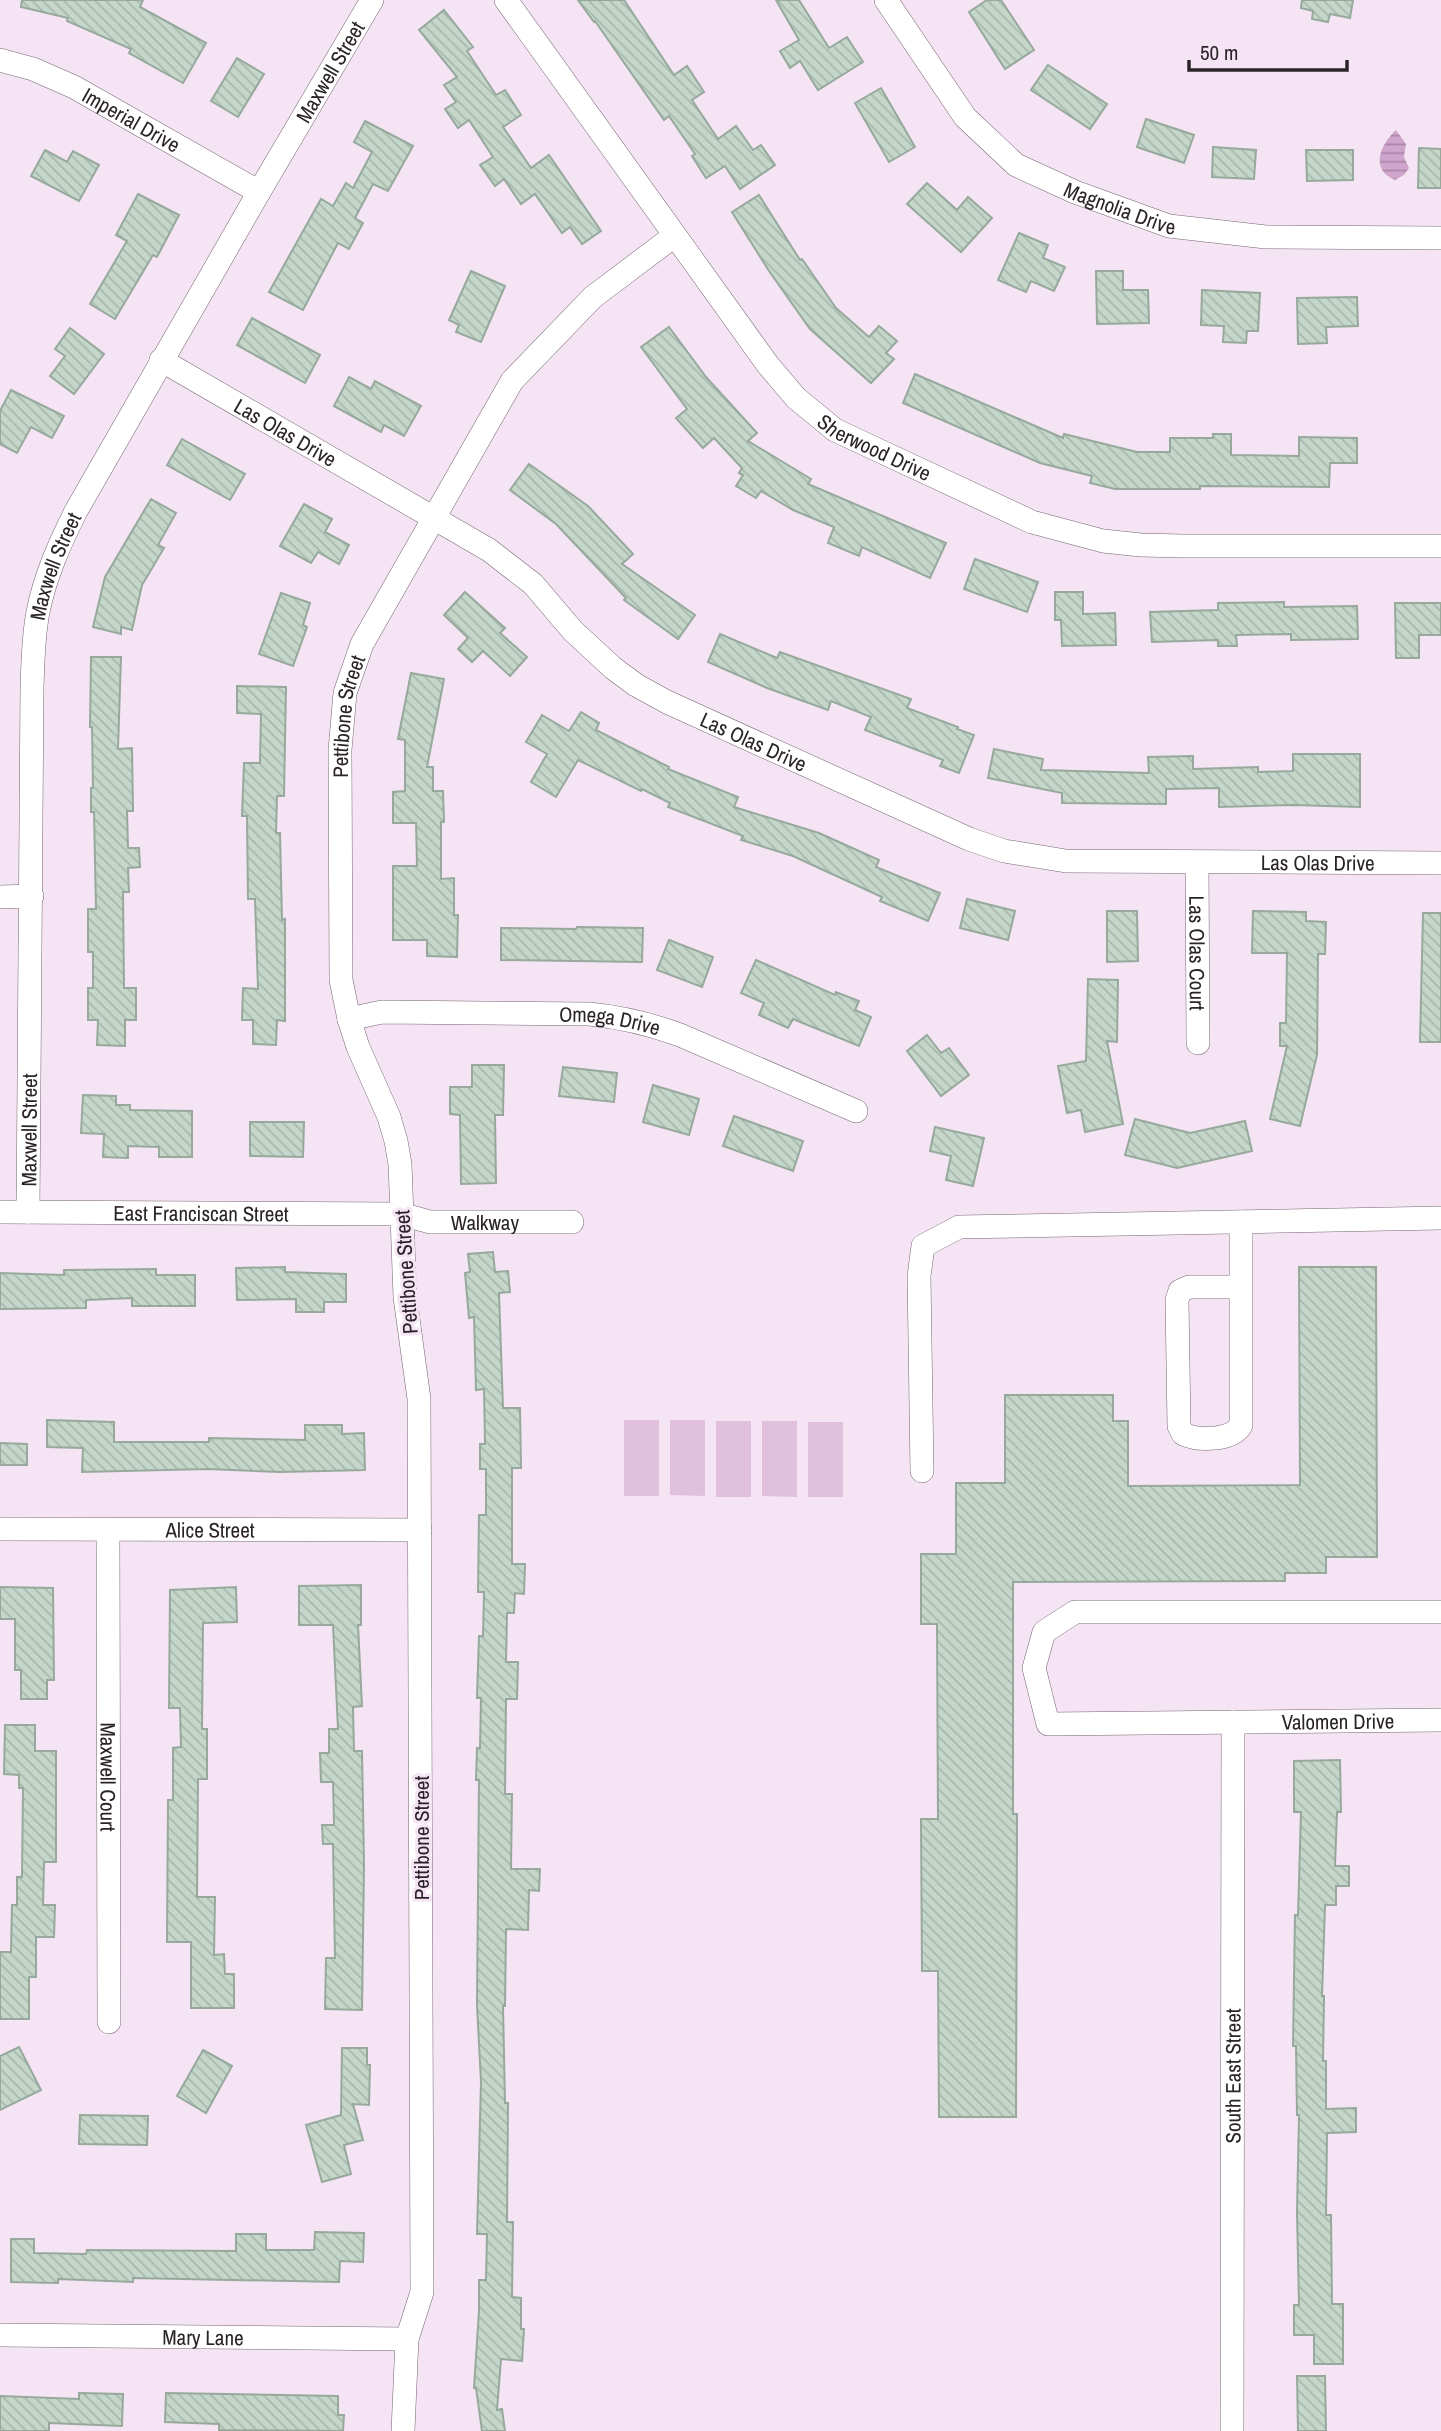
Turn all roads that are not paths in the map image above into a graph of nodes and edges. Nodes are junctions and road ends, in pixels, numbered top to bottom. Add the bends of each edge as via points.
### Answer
1 (372, 0) edge
2 (506, 0) edge
3 (887, 0) edge
4 (0, 60) edge
5 (259, 192) junction
6 (674, 236) junction
7 (1441, 238) edge
8 (162, 360) junction
9 (435, 518) junction
10 (1441, 546) edge
11 (1197, 862) junction
12 (1441, 863) edge
13 (32, 896) junction
14 (0, 897) edge
15 (349, 1019) junction
16 (1198, 1043) dead end
17 (856, 1111) dead end
18 (0, 1212) edge
19 (28, 1212) junction
20 (401, 1214) junction
21 (1441, 1218) edge
22 (572, 1222) dead end
23 (1241, 1222) junction
24 (1241, 1287) junction
25 (922, 1471) dead end
26 (0, 1529) edge
27 (108, 1530) junction
28 (421, 1530) junction
29 (1441, 1612) edge
30 (1441, 1720) edge
31 (1233, 1722) junction
32 (109, 2022) dead end
33 (0, 2335) edge
34 (407, 2339) junction
35 (402, 2431) edge
36 (1232, 2431) edge

1 - 5 street, Maxwell Street
2 - 6 street, Sherwood Drive
3 - 7 street, Magnolia Drive via 965,117 1016,164 1074,192 1169,226 1266,237
4 - 5 street, Imperial Drive via 74,87
5 - 8 street, Maxwell Street
6 - 9 street, Pettibone Street via 593,298 512,382
6 - 10 street, Sherwood Drive via 768,365 813,413 860,443 1032,522 1103,541 1141,545
8 - 9 street, Las Olas Drive
8 - 13 street, Maxwell Street via 60,543 37,613 32,688
9 - 11 street, Las Olas Drive via 512,566 593,650 636,685 957,833 1032,857
9 - 15 street, Pettibone Street via 362,644 345,693 340,750 340,961
11 - 12 street, Las Olas Drive
11 - 16 street, Las Olas Court
13 - 14 street
13 - 19 street, Maxwell Street
15 - 17 street, Omega Drive via 382,1012 620,1017 680,1035
15 - 20 street, Pettibone Street via 396,1141
18 - 19 street, East Franciscan Street
19 - 20 street, East Franciscan Street
20 - 22 street, Walkway via 430,1222
20 - 28 street, Pettibone Street via 405,1297 419,1399
21 - 23 street
23 - 24 street
23 - 25 street via 959,1227 923,1246 919,1276
24 - 24 street via 1241,1425 1229,1436 1191,1437 1179,1426 1177,1300 1180,1291 1189,1287
26 - 27 street, Alice Street
27 - 28 street, Alice Street
27 - 32 street, Maxwell Court
28 - 34 street, Pettibone Street via 422,2292
29 - 31 street, Valomen Drive via 1074,1612 1044,1632 1034,1668 1048,1724
30 - 31 street, Valomen Drive
31 - 36 street, South East Street
33 - 34 street, Mary Lane
34 - 35 street, Pettibone Street

